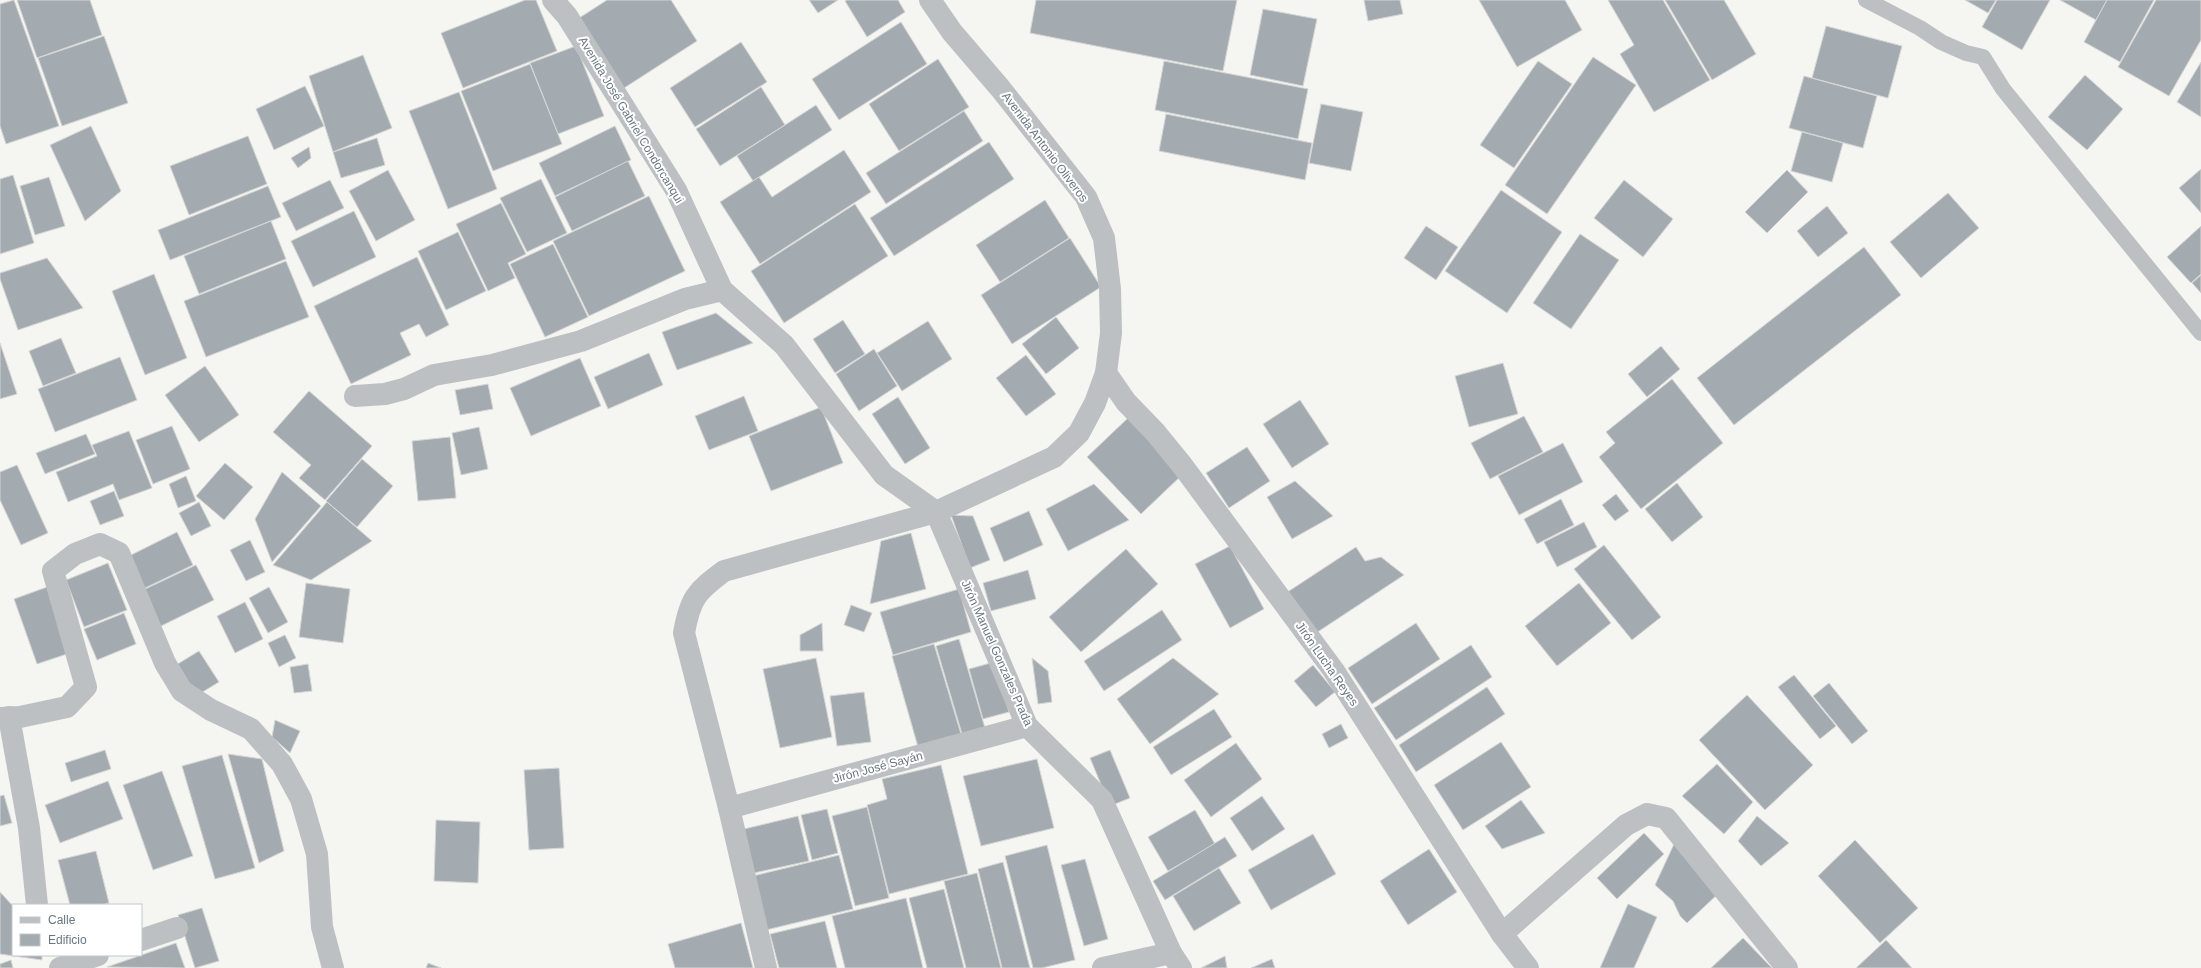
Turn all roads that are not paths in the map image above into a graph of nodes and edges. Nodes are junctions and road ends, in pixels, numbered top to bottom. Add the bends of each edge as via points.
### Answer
1 (553, 0) edge
2 (930, 0) edge
3 (1866, 0) edge
4 (722, 290) junction
5 (2201, 333) edge
6 (1106, 373) junction
7 (355, 396) dead end
8 (936, 512) junction
9 (5, 718) edge
10 (1026, 726) junction
11 (729, 808) junction
12 (38, 904) edge
13 (177, 928) dead end
14 (1502, 934) junction
15 (142, 940) edge
16 (57, 956) edge
17 (95, 956) edge
18 (1176, 960) edge
19 (54, 968) edge
20 (60, 968) edge
21 (333, 968) edge
22 (766, 968) edge
23 (1104, 968) edge
24 (1528, 968) edge
25 (1787, 968) edge

1 - 4 street, Avenida José Gabriel Condorcanqui via 567,16 676,190
2 - 6 street, Avenida Antonio Oliveros via 952,32 1086,197 1104,238 1110,289 1111,333
3 - 5 lane via 1941,42 1966,53 1984,57 2003,89
4 - 7 street via 685,299 581,342 492,365 434,375 404,389 385,394
4 - 8 street, Avenida José Gabriel Condorcanqui via 784,345 884,475
6 - 8 street, Avenida Antonio Oliveros via 1095,403 1079,433 1054,457
6 - 14 street, Jirón Lucha Reyes via 1126,402 1182,465 1334,672
8 - 10 street, Jirón Manuel Gonzales Prada
8 - 11 street, Avenida Antonio Oliveros via 724,571 703,586 688,610 684,633
9 - 12 street via 30,828
9 - 21 street via 68,707 86,687 53,571 76,554 100,544 119,553 165,663 182,691 211,710 251,729 282,764 301,799 317,854 322,927
10 - 11 street, Jirón José Sayán
10 - 18 street, Jirón Manuel Gonzales Prada via 1102,800
11 - 22 street, Avenida Antonio Oliveros
13 - 15 street
14 - 24 street, Jirón Lucha Reyes
14 - 25 street via 1626,825 1646,814 1666,818
16 - 19 street
17 - 20 street
18 - 23 street

